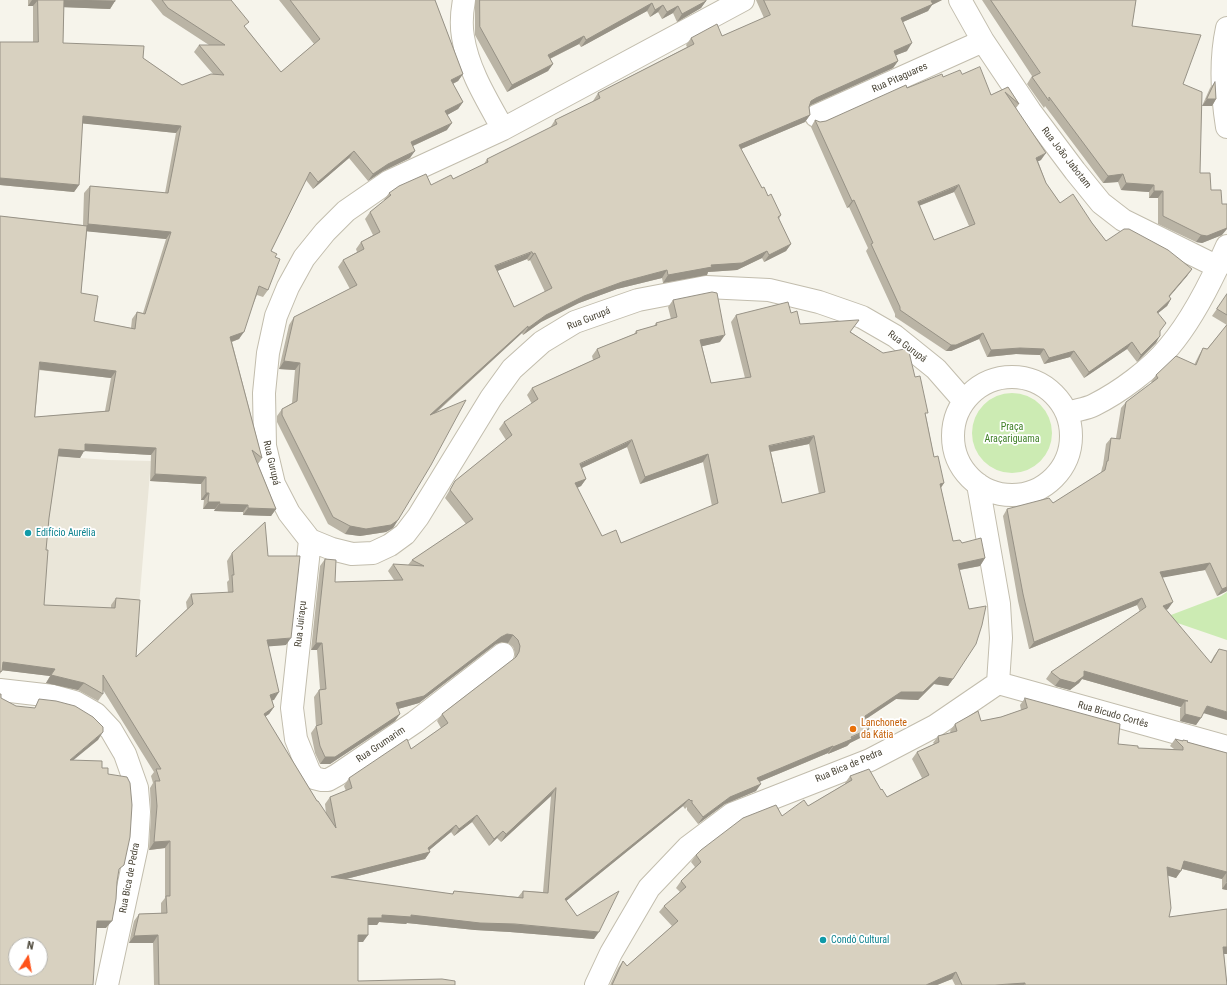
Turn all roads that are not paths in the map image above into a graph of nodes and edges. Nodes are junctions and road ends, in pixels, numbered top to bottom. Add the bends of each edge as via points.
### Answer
1 (464, 0) edge
2 (743, 0) edge
3 (960, 0) edge
4 (1227, 28) edge
5 (983, 41) junction
6 (816, 116) dead end
7 (1227, 127) edge
8 (503, 128) junction
9 (1227, 246) edge
10 (1218, 267) junction
11 (964, 401) junction
12 (1068, 413) junction
13 (978, 484) junction
14 (310, 540) junction
15 (503, 654) dead end
16 (998, 683) junction
17 (0, 690) edge
18 (292, 708) joint
19 (1227, 747) edge
20 (107, 985) edge
21 (596, 985) edge

1 - 8 street via 462,35 466,51
2 - 8 street, Rua Gurupá
3 - 5 street, Rua João Jabotam
4 - 7 street via 1223,71
5 - 6 street, Rua Pitaguares
5 - 10 street, Rua João Jabotam via 1030,112 1101,203 1123,220
8 - 14 street, Rua Gurupá via 388,182 346,211 304,258 288,287 276,316 268,353 264,393 265,446 274,484 289,513
9 - 10 street
10 - 12 street via 1187,323 1169,347 1148,368 1094,406
11 - 12 street via 976,388 992,380 1010,376 1028,378 1045,385
11 - 13 street via 956,418 953,436 956,455 964,471
11 - 14 street, Rua Gurupá via 936,369 895,336 862,316 819,302 769,290 706,288 638,300 575,322 542,342 512,369 405,534 373,553 352,554
12 - 13 street via 1072,434 1069,456 1058,475 1041,488 1020,495 998,494
13 - 16 street via 999,604 1001,638
14 - 18 street, Rua Juiraçu
15 - 18 street, Rua Grumarim via 416,722 328,780 314,778 309,771 296,739
16 - 19 street, Rua Bicudo Cortês
16 - 21 street, Rua Bica de Pedra via 935,726 870,760 732,814 688,847 649,888
17 - 20 street, Rua Bica de Pedra via 53,696 75,702 96,714 111,730 125,754 137,788 137,846

